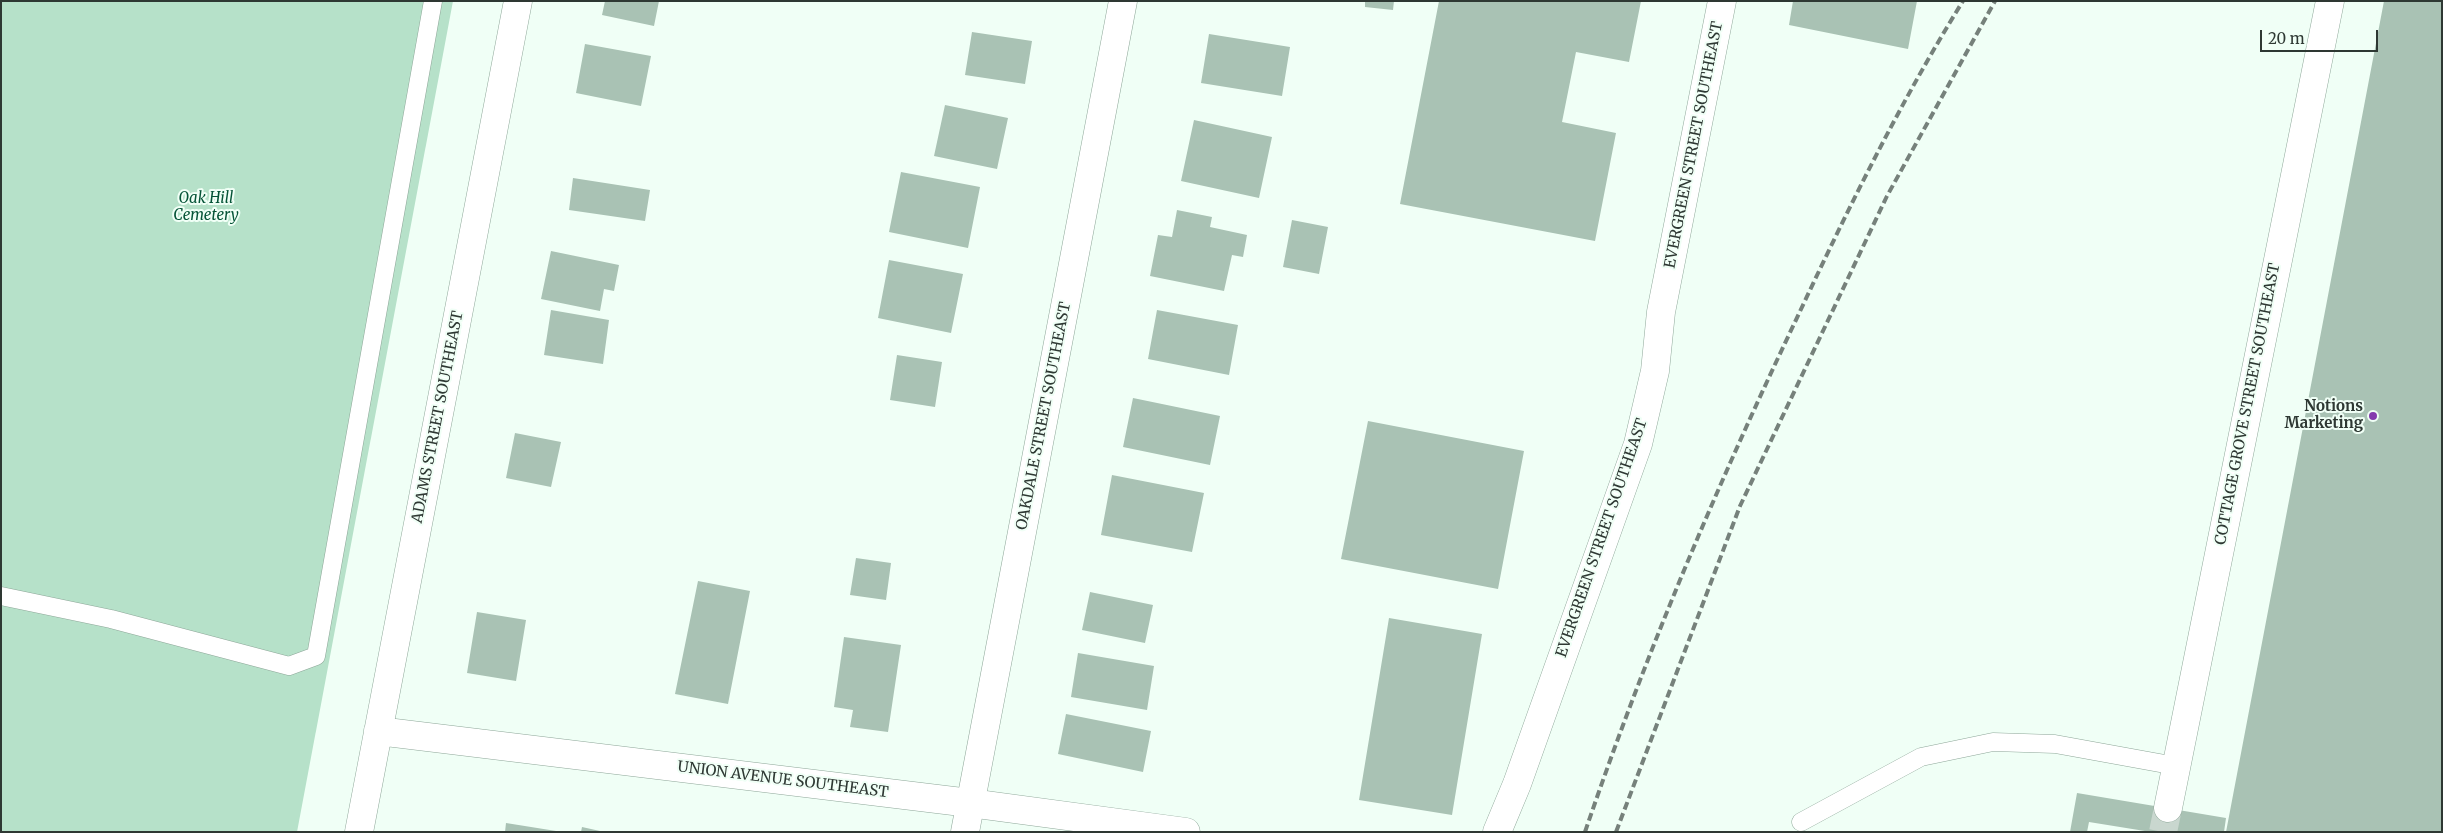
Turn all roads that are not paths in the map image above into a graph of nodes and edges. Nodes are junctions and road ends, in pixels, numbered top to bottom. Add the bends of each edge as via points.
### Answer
1 (432, 1) edge
2 (518, 1) edge
3 (1123, 1) edge
4 (1722, 1) edge
5 (2330, 1) edge
6 (1, 596) edge
7 (378, 731) junction
8 (2176, 766) junction
9 (970, 803) junction
10 (2168, 808) tunnel mouth
11 (1801, 822) dead end
12 (359, 832) edge
13 (965, 832) edge
14 (1186, 832) edge
15 (1497, 832) edge

1 - 6 lane via 316,656 289,666 112,619
2 - 7 street, ADAMS STREET SOUTHEAST
3 - 9 street, OAKDALE STREET SOUTHEAST
4 - 15 street, EVERGREEN STREET SOUTHEAST via 1661,312 1655,371 1638,444
5 - 8 street, COTTAGE GROVE STREET SOUTHEAST
7 - 9 street, UNION AVENUE SOUTHEAST
7 - 12 street, ADAMS STREET SOUTHEAST
8 - 10 street, COTTAGE GROVE STREET SOUTHEAST
8 - 11 lane via 2055,744 1993,742 1921,757
9 - 13 street, OAKDALE STREET SOUTHEAST
9 - 14 street, UNION AVENUE SOUTHEAST

